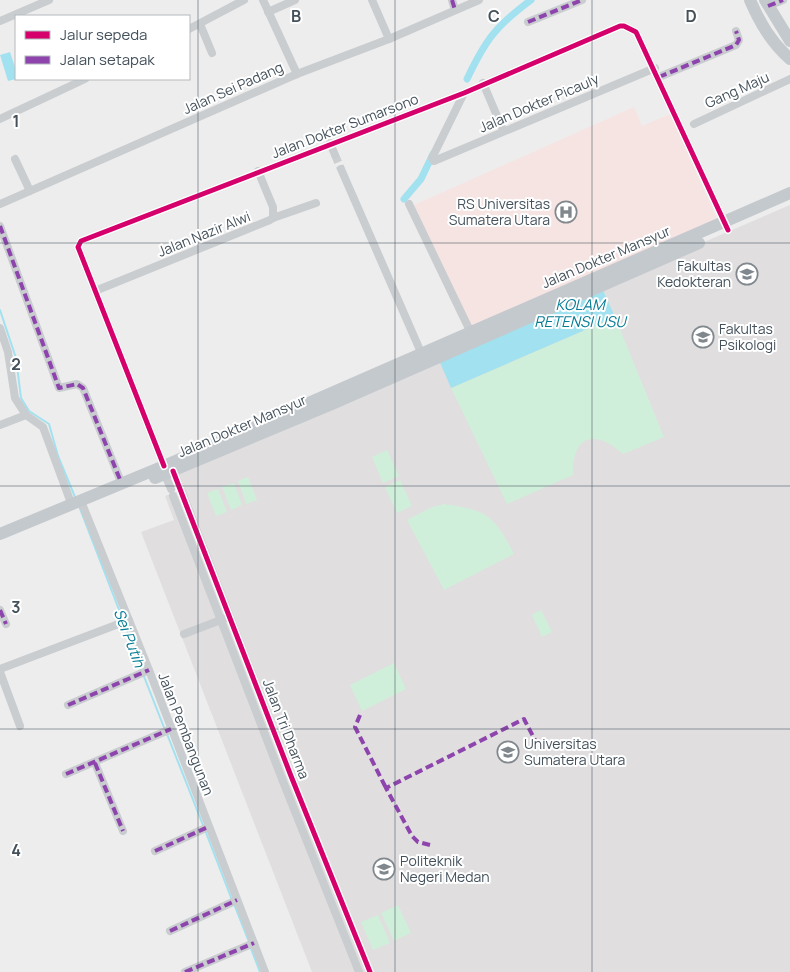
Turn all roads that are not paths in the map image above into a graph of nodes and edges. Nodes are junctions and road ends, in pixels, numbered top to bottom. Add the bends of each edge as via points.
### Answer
1 (49, 0) edge
2 (244, 0) edge
3 (262, 0) edge
4 (295, 0) edge
5 (372, 0) edge
6 (452, 0) edge
7 (479, 0) edge
8 (582, 0) edge
9 (750, 0) edge
10 (783, 0) edge
11 (767, 3) edge
12 (456, 10) junction
13 (268, 12) junction
14 (0, 21) edge
15 (528, 22) dead end
16 (200, 24) junction
17 (190, 29) edge
18 (736, 31) dead end
19 (389, 39) junction
20 (790, 41) edge
21 (212, 53) dead end
22 (790, 59) edge
23 (655, 68) junction
24 (297, 74) junction
25 (659, 77) junction
26 (790, 78) edge
27 (83, 80) edge
28 (483, 83) junction
29 (464, 93) junction
30 (0, 119) edge
31 (694, 124) dead end
32 (503, 130) junction
33 (330, 143) junction
34 (335, 155) tunnel mouth
35 (15, 158) dead end
36 (341, 169) tunnel mouth
37 (258, 170) junction
38 (30, 191) junction
39 (790, 193) edge
40 (790, 202) edge
41 (316, 203) dead end
42 (0, 204) edge
43 (409, 204) dead end
44 (273, 218) junction
45 (0, 226) edge
46 (726, 226) junction
47 (95, 291) junction
48 (0, 328) edge
49 (472, 336) junction
50 (423, 358) junction
51 (26, 415) junction
52 (0, 425) edge
53 (167, 470) junction
54 (121, 482) junction
55 (78, 504) junction
56 (0, 534) edge
57 (0, 542) edge
58 (216, 577) junction
59 (206, 580) junction
60 (0, 610) edge
61 (231, 616) junction
62 (222, 620) junction
63 (125, 622) junction
64 (6, 624) dead end
65 (184, 634) dead end
66 (0, 670) edge
67 (145, 671) junction
68 (68, 704) dead end
69 (20, 726) dead end
70 (168, 731) junction
71 (95, 762) junction
72 (66, 774) dead end
73 (206, 828) junction
74 (123, 831) dead end
75 (155, 851) dead end
76 (235, 901) junction
77 (170, 931) dead end
78 (251, 944) junction
79 (261, 970) edge
80 (185, 972) edge
81 (360, 972) edge
82 (370, 972) edge

1 - 14 street
2 - 16 street
3 - 13 street
4 - 13 street
5 - 19 street
6 - 12 street
7 - 12 street, Jalan Sei Padang
8 - 15 street
9 - 22 main road via 767,34
10 - 11 street
11 - 20 main road
12 - 19 street, Jalan Sei Padang
13 - 24 street
16 - 17 street
16 - 21 street
18 - 25 street via 739,40 736,45
19 - 24 street, Jalan Sei Padang
23 - 25 street, Jalan Dokter Sumarsono
23 - 28 street, Jalan Dokter Sumarsono via 636,32 620,26
23 - 32 street, Jalan Dokter Picauly
24 - 38 street, Jalan Sei Padang
25 - 46 street, Jalan Dokter Sumarsono
26 - 31 street, Gang Maju
27 - 30 street
28 - 29 street, Jalan Dokter Sumarsono
28 - 32 street
29 - 32 street, Jalan Dokter Picauly via 433,161
29 - 33 street, Jalan Dokter Sumarsono
33 - 34 street
33 - 37 street, Jalan Dokter Sumarsono
35 - 38 street
36 - 50 street
37 - 44 street via 273,207
37 - 47 street, Jalan Dokter Sumarsono via 81,241 78,246
38 - 42 street, Jalan Sei Padang
39 - 46 main road, Jalan Dokter Mansyur
40 - 46 main road, Jalan Dokter Mansyur
41 - 44 street, Jalan Nazir Alwi
43 - 49 street
44 - 47 street, Jalan Nazir Alwi
45 - 54 street via 59,388 82,386
46 - 49 main road, Jalan Dokter Mansyur
47 - 53 street, Jalan Dokter Sumarsono
48 - 51 street via 8,352 15,398
49 - 50 main road, Jalan Dokter Mansyur
50 - 53 main road, Jalan Dokter Mansyur
51 - 52 street
51 - 55 street, Jalan Pembangunan via 44,427
53 - 54 main road, Jalan Dokter Mansyur
53 - 55 main road, Jalan Dokter Mansyur
53 - 58 street, Jalan Tri Dharma via 181,489
53 - 59 street, Jalan Tri Dharma via 172,493
54 - 55 main road, Jalan Dokter Mansyur
55 - 56 main road, Jalan Dokter Mansyur
55 - 57 main road, Jalan Dokter Mansyur
55 - 63 street, Jalan Pembangunan
58 - 59 street
58 - 61 street, Jalan Tri Dharma
59 - 62 street, Jalan Tri Dharma
60 - 64 street
61 - 62 street
61 - 82 street, Jalan Tri Dharma
62 - 65 street
62 - 81 street, Jalan Tri Dharma
63 - 66 street
63 - 67 street, Jalan Pembangunan
66 - 69 street
67 - 68 street
67 - 70 street, Jalan Pembangunan
70 - 71 street
70 - 73 street, Jalan Pembangunan
71 - 72 street
71 - 74 street
73 - 75 street
73 - 76 street, Jalan Pembangunan
76 - 77 street
76 - 78 street, Jalan Pembangunan
78 - 79 street, Jalan Pembangunan
78 - 80 street

